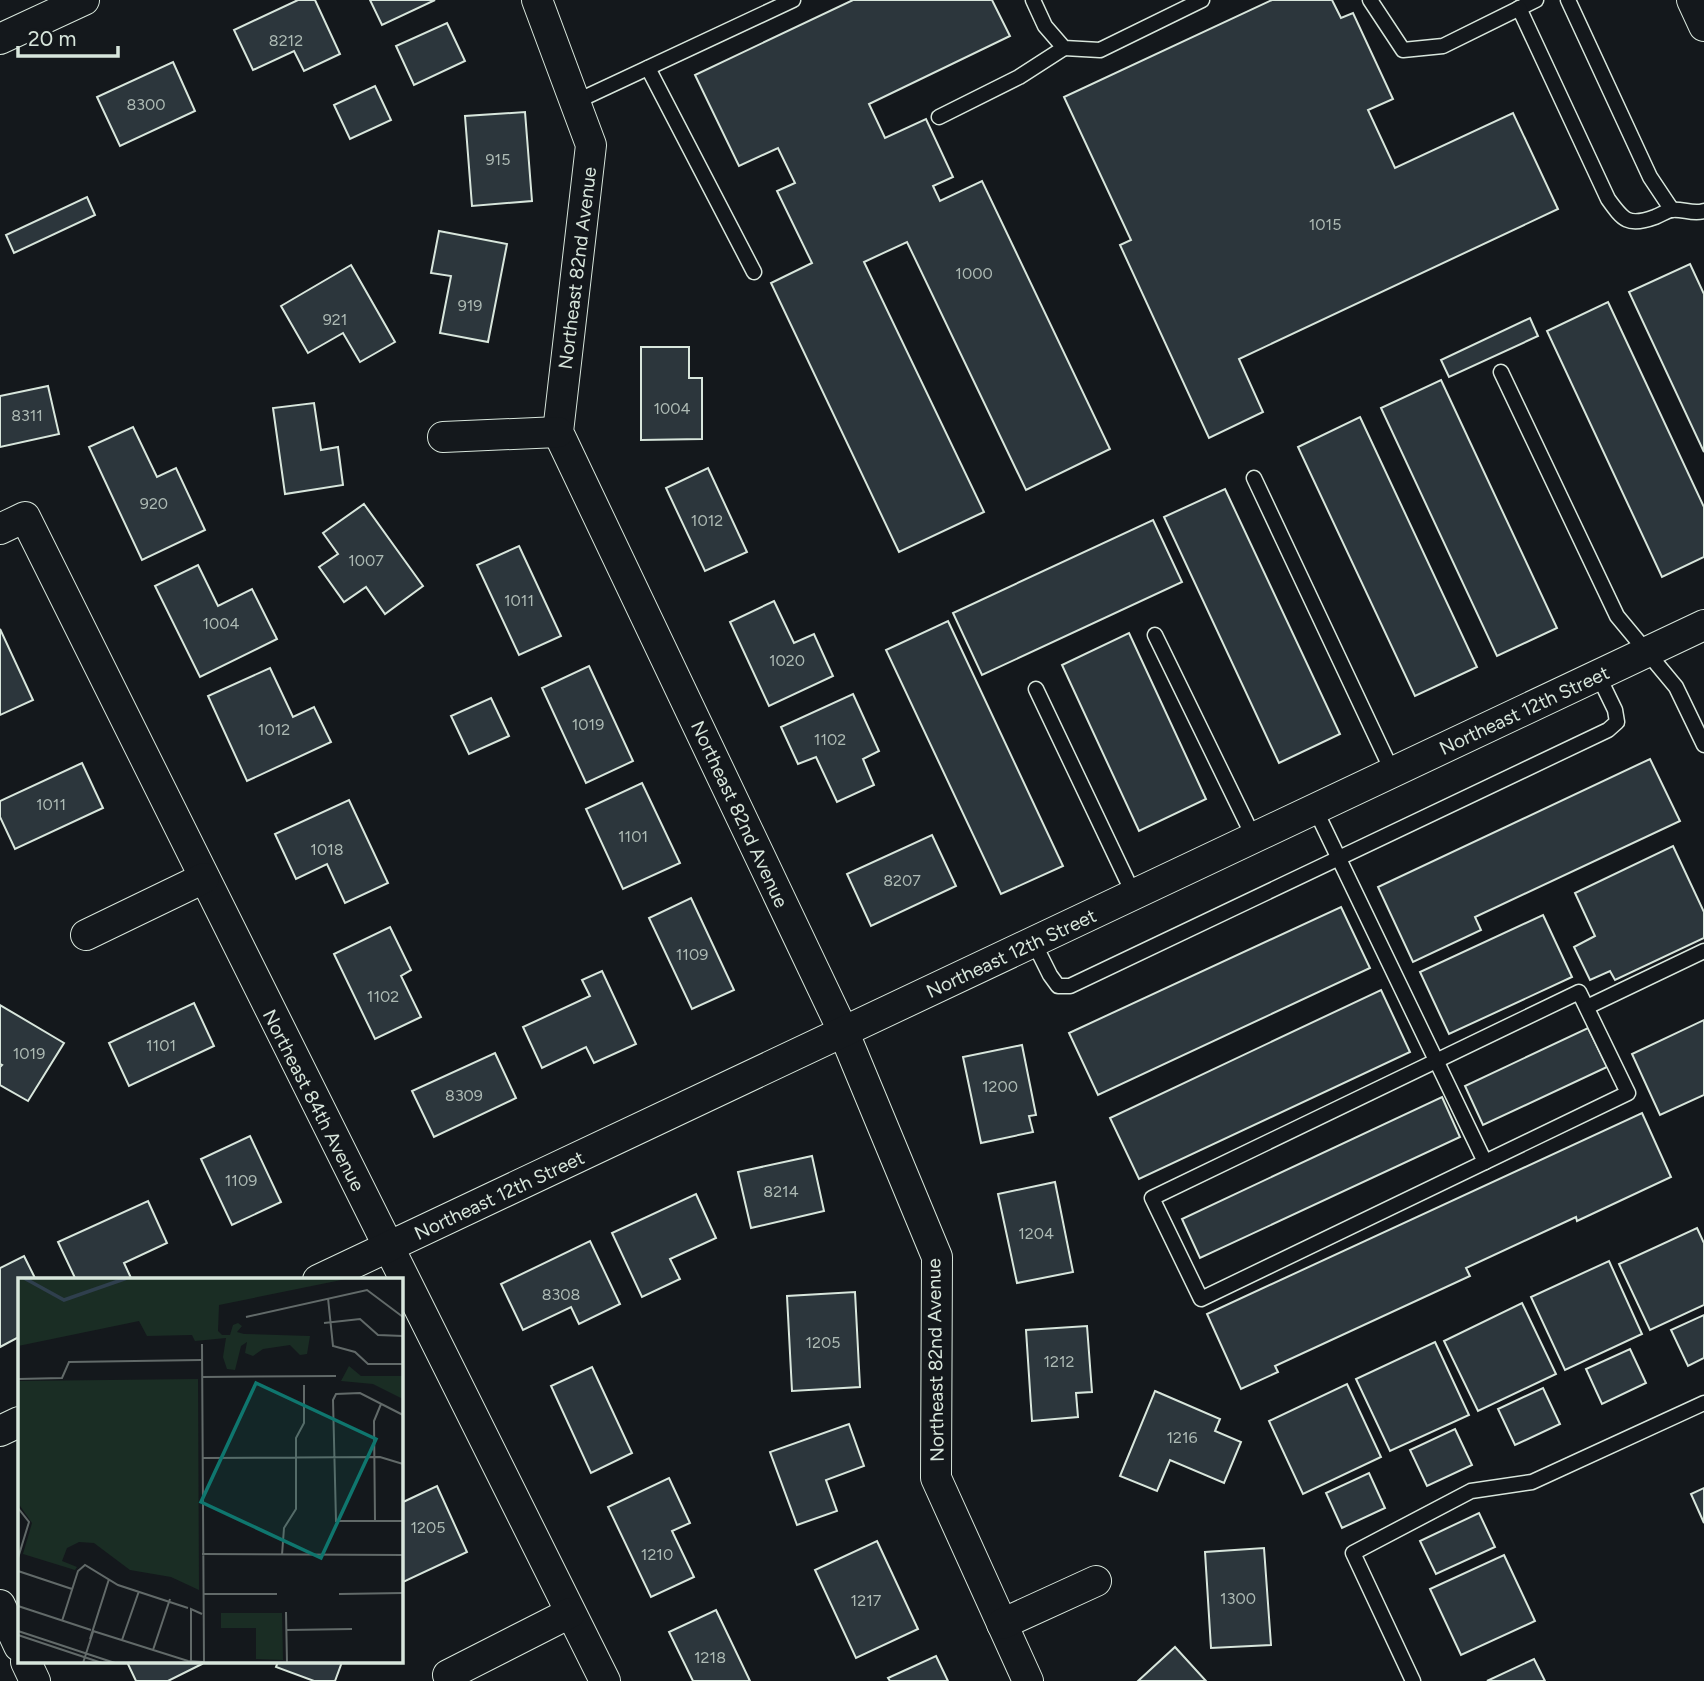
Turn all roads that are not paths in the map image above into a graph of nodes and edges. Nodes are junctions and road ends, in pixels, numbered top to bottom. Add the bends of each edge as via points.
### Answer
1 (84, 0) edge
2 (537, 0) edge
3 (793, 0) edge
4 (1033, 0) edge
5 (1202, 0) edge
6 (1370, 0) edge
7 (1536, 0) edge
8 (1569, 0) edge
9 (1692, 0) edge
10 (1520, 8) junction
11 (1704, 26) edge
12 (0, 40) edge
13 (1064, 48) junction
14 (648, 68) junction
15 (575, 102) junction
16 (939, 117) dead end
17 (1672, 210) junction
18 (1704, 211) edge
19 (754, 272) dead end
20 (1501, 372) dead end
21 (558, 432) junction
22 (443, 437) dead end
23 (1254, 478) dead end
24 (12, 523) edge
25 (1704, 625) edge
26 (1155, 635) dead end
27 (1647, 652) junction
28 (1598, 675) junction
29 (1036, 689) dead end
30 (1704, 745) edge
31 (1393, 773) junction
32 (1315, 809) junction
33 (1254, 838) junction
34 (1339, 858) junction
35 (204, 878) junction
36 (1134, 895) junction
37 (86, 935) dead end
38 (1034, 943) junction
39 (1704, 951) edge
40 (1587, 1007) junction
41 (844, 1033) junction
42 (1437, 1061) junction
43 (1485, 1162) junction
44 (388, 1247) junction
45 (322, 1278) edge
46 (1704, 1402) edge
47 (18, 1422) edge
48 (0, 1431) edge
49 (1096, 1581) dead end
50 (0, 1605) edge
51 (570, 1613) junction
52 (1002, 1624) junction
53 (18, 1644) edge
54 (27, 1664) edge
55 (448, 1675) dead end
56 (35, 1681) edge
57 (605, 1681) edge
58 (1028, 1681) edge
59 (1413, 1681) edge

1 - 12 street
2 - 15 street, Northeast 82nd Avenue
3 - 14 lane
4 - 13 lane via 1045,26
5 - 13 lane via 1100,50
6 - 10 lane via 1403,50 1443,46
7 - 10 lane
8 - 17 lane via 1650,177
9 - 11 street
10 - 17 lane via 1608,200 1627,221 1643,222
13 - 16 lane via 1019,77
14 - 15 lane
14 - 19 lane
15 - 21 street, Northeast 82nd Avenue via 591,145
17 - 18 lane
20 - 27 lane via 1617,616
21 - 22 street
21 - 41 street, Northeast 82nd Avenue
23 - 31 lane
24 - 35 street, Northeast 84th Avenue
25 - 27 street, Northeast 12th Street
26 - 33 lane
27 - 28 street, Northeast 12th Street
27 - 30 lane via 1676,687
28 - 31 street, Northeast 12th Street
28 - 34 lane via 1615,710 1617,722 1608,730
29 - 36 lane
31 - 32 street, Northeast 12th Street
32 - 33 street, Northeast 12th Street
32 - 34 lane
33 - 36 street, Northeast 12th Street
34 - 38 lane via 1070,986 1058,986
34 - 42 lane
35 - 37 street
35 - 44 street, Northeast 84th Avenue
36 - 38 street, Northeast 12th Street
38 - 41 street, Northeast 12th Street
39 - 40 lane
40 - 42 lane via 1579,992
40 - 43 lane via 1628,1093
41 - 44 street, Northeast 12th Street
41 - 52 street, Northeast 82nd Avenue via 937,1257 936,1478
42 - 43 lane
42 - 43 lane via 1152,1198 1201,1299
44 - 45 street, Northeast 12th Street
44 - 51 street, Northeast 84th Avenue
46 - 59 lane via 1532,1482 1471,1490 1353,1553
47 - 48 street
49 - 52 street
50 - 53 street
51 - 55 street
51 - 57 street, Northeast 84th Avenue
52 - 58 street, Northeast 82nd Avenue
54 - 56 street

